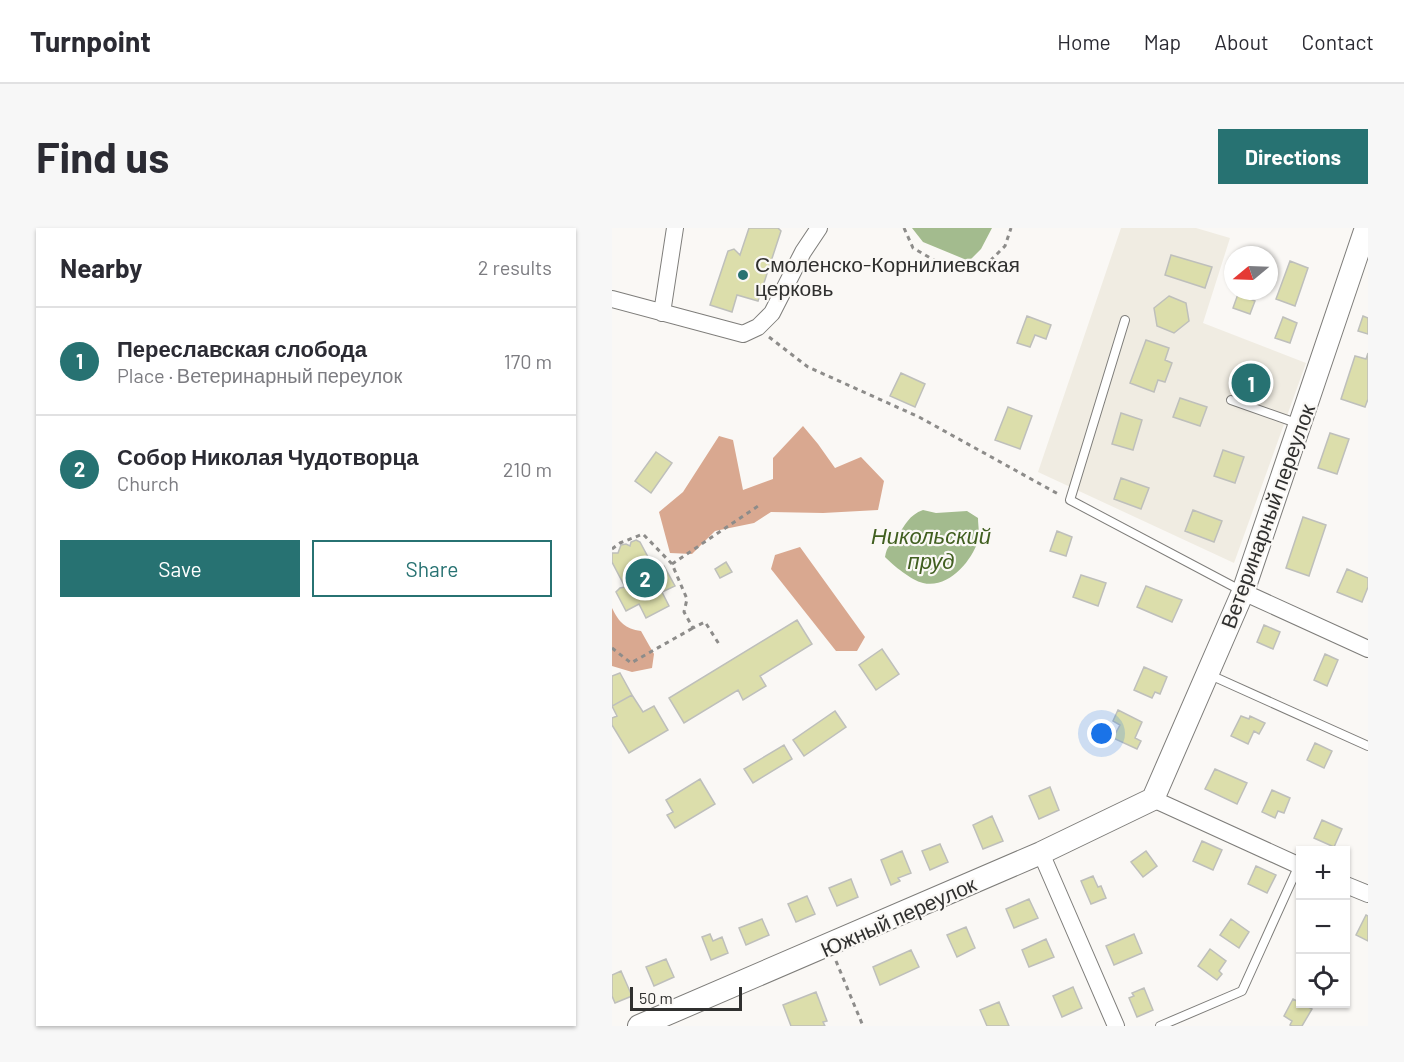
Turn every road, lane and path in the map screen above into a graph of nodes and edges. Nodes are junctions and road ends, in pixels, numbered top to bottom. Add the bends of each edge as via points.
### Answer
1 (675, 228) edge
2 (819, 228) edge
3 (904, 228) edge
4 (1011, 228) edge
5 (1366, 233) edge
6 (612, 299) edge
7 (662, 313) junction
8 (1125, 320) dead end
9 (758, 327) junction
10 (1231, 400) dead end
11 (1300, 424) junction
12 (1070, 500) junction
13 (758, 506) dead end
14 (612, 549) edge
15 (672, 564) junction
16 (1243, 592) junction
17 (693, 628) junction
18 (719, 644) dead end
19 (612, 648) edge
20 (1368, 650) edge
21 (1208, 674) junction
22 (1368, 746) edge
23 (1153, 799) junction
24 (1041, 853) junction
25 (1296, 864) edge
26 (1296, 875) edge
27 (1350, 887) edge
28 (1368, 894) edge
29 (830, 945) junction
30 (639, 1026) edge
31 (863, 1026) edge
32 (1116, 1026) edge
33 (1160, 1026) edge

1 - 7 street
2 - 9 street via 772,313
3 - 4 path via 913,248 953,271 965,272 990,261 1005,246
5 - 11 street, Ветеринарный переулок
6 - 7 street
7 - 9 street via 743,334
8 - 12 lane
9 - 12 path via 808,367 919,417
10 - 11 lane
11 - 16 street, Ветеринарный переулок
12 - 16 lane
13 - 15 path
14 - 15 path via 644,534
15 - 17 path via 687,599 684,612
16 - 20 street
16 - 21 street, Ветеринарный переулок
17 - 18 path via 705,622
17 - 19 path via 631,663
21 - 22 lane
21 - 23 street, Ветеринарный переулок
23 - 24 street, Южный переулок
23 - 25 street
24 - 29 street, Южный переулок
24 - 32 street
26 - 33 lane via 1242,991
27 - 28 street
29 - 30 street, Южный переулок
29 - 31 path

